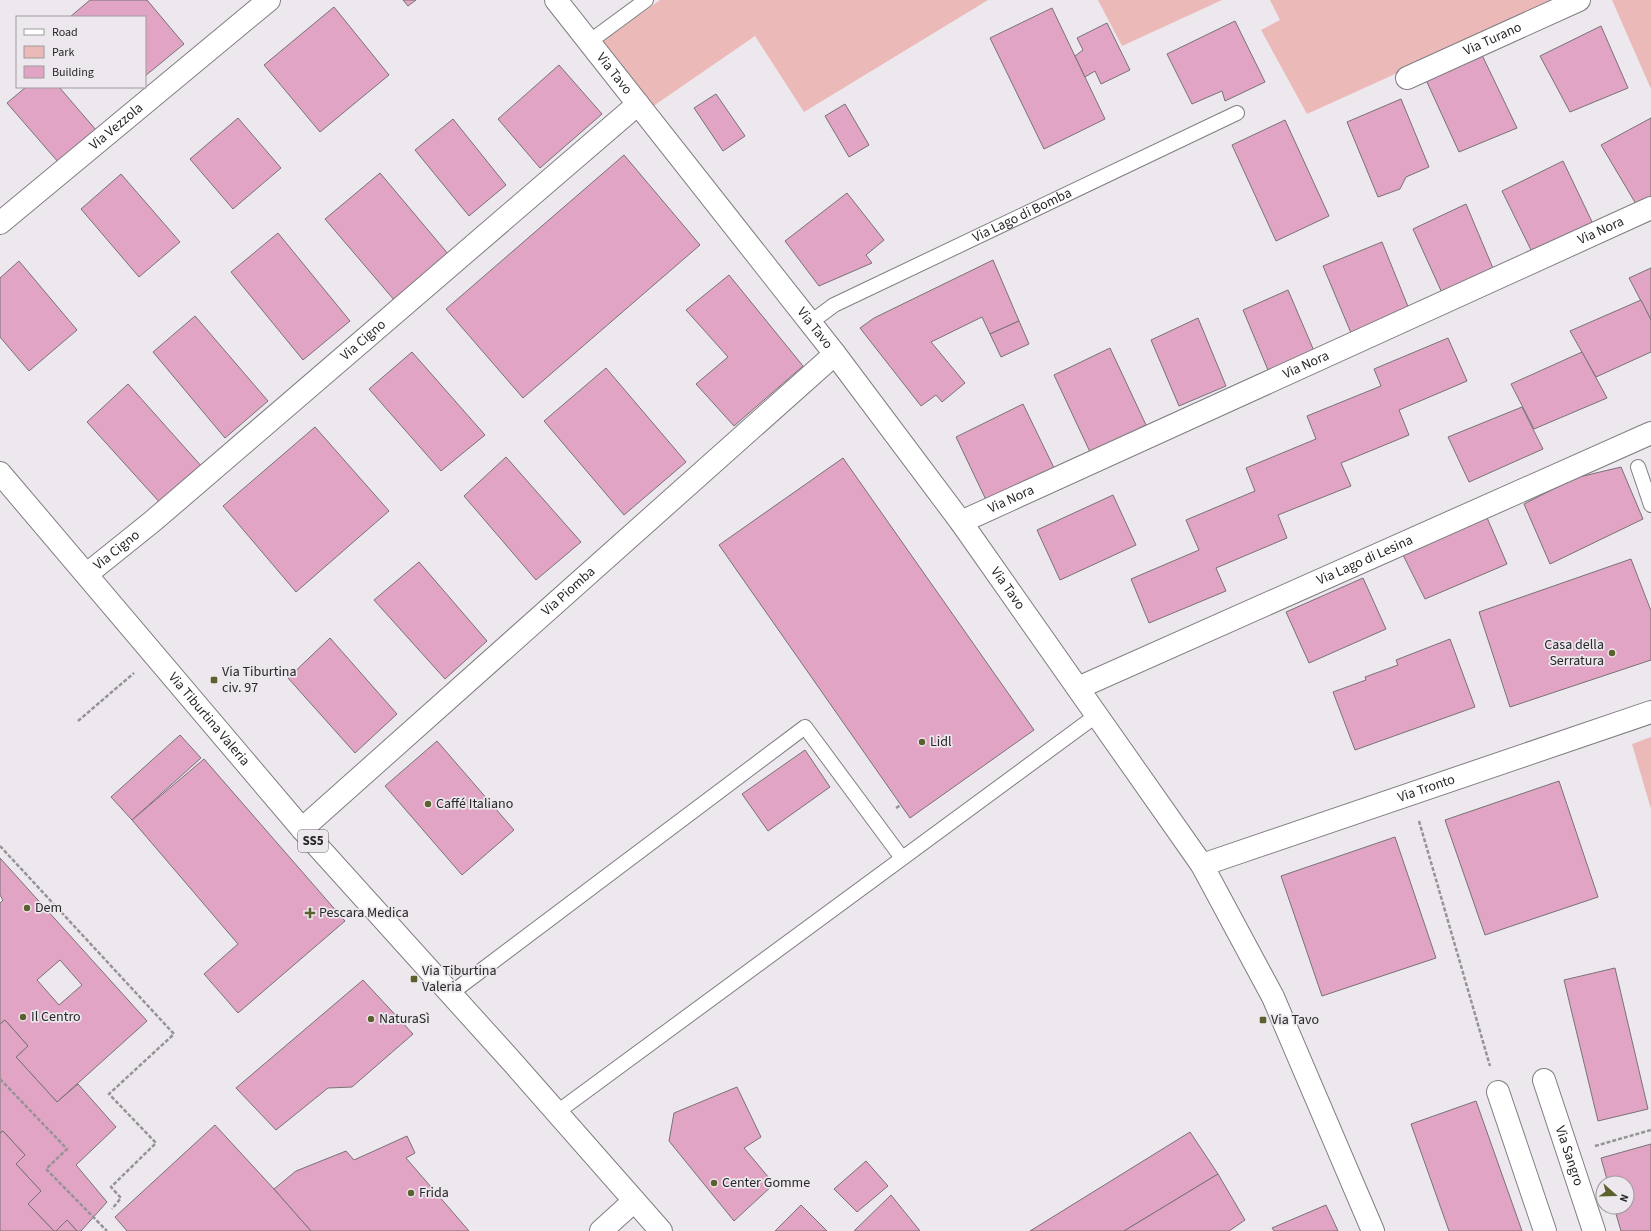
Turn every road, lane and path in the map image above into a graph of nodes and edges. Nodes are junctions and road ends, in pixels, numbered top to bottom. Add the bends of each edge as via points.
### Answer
1 (270, 0) edge
2 (556, 0) edge
3 (646, 0) edge
4 (1579, 0) edge
5 (589, 42) junction
6 (1407, 78) dead end
7 (638, 104) junction
8 (1237, 113) dead end
9 (1651, 208) edge
10 (0, 223) edge
11 (811, 322) junction
12 (835, 354) junction
13 (1651, 433) edge
14 (1638, 467) dead end
15 (0, 473) edge
16 (1651, 505) edge
17 (961, 522) junction
18 (87, 574) junction
19 (155, 654) junction
20 (1078, 688) junction
21 (1651, 712) edge
22 (1097, 715) junction
23 (78, 721) dead end
24 (1411, 794) junction
25 (901, 805) dead end
26 (896, 808) dead end
27 (302, 829) junction
28 (0, 846) edge
29 (902, 858) junction
30 (1202, 865) junction
31 (450, 994) junction
32 (0, 1079) edge
33 (1544, 1080) dead end
34 (1496, 1087) joint
35 (556, 1113) junction
36 (634, 1201) junction
37 (112, 1209) dead end
38 (107, 1231) edge
39 (601, 1231) edge
40 (661, 1231) edge
41 (1373, 1231) edge
42 (1545, 1231) edge
43 (1594, 1231) edge

1 - 10 street, Via Vezzola
2 - 5 street, Via Tavo
3 - 5 lane
4 - 6 street, Via Turano
5 - 7 street, Via Tavo
7 - 11 street, Via Tavo
7 - 18 street, Via Cigno
8 - 11 lane, Via Lago di Bomba via 834,305
9 - 17 street, Via Nora
11 - 12 street, Via Tavo
12 - 17 street, Via Tavo
12 - 27 street, Via Piomba
13 - 20 street, Via Lago di Lesina
14 - 16 lane
15 - 18 street, Via Tiburtina Valeria / SS5
17 - 20 street, Via Tavo
18 - 19 street, Via Tiburtina Valeria / SS5
19 - 23 path
19 - 27 street, Via Tiburtina Valeria / SS5
20 - 22 street, Via Tavo
21 - 24 street, Via Tronto
22 - 29 lane
22 - 30 street, Via Tavo
24 - 30 street, Via Tronto
24 - 34 path
25 - 26 path
27 - 31 street, Via Tiburtina Valeria / SS5
28 - 37 path via 174,1034 109,1094 156,1143 111,1187 122,1198
29 - 31 lane via 805,727
29 - 35 lane
30 - 41 street, Via Tavo via 1273,997
31 - 35 street, Via Tiburtina Valeria / SS5
32 - 38 path via 67,1148 46,1169
33 - 43 street, Via Sangro
34 - 42 street
35 - 36 street, Via Tiburtina Valeria / SS5
36 - 39 street
36 - 40 street, Via Tiburtina Valeria / SS5

